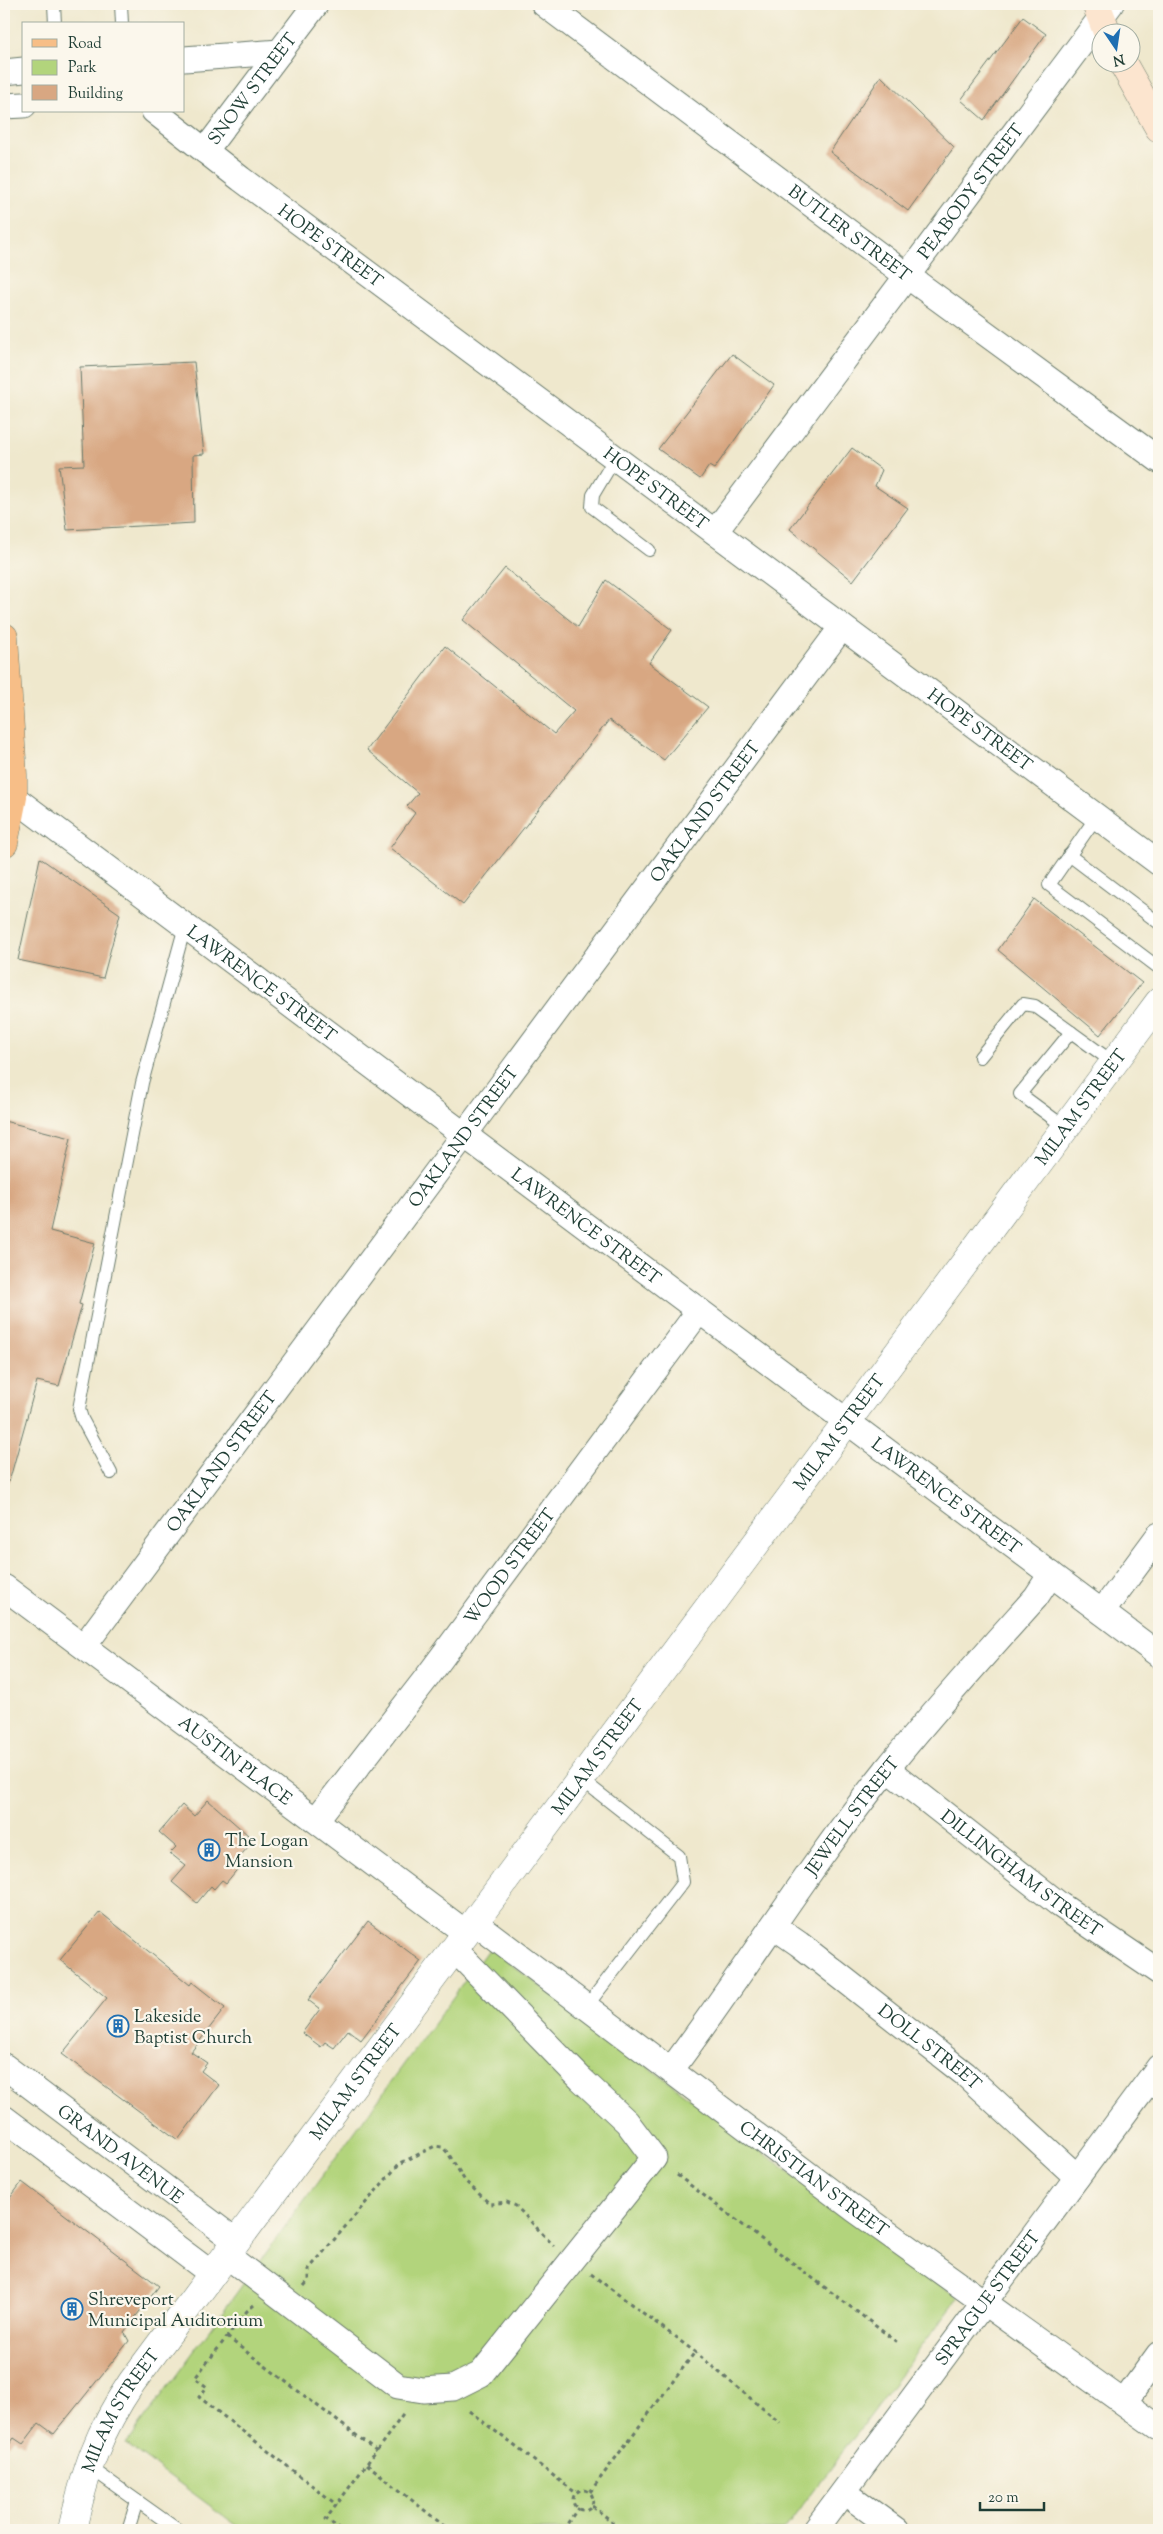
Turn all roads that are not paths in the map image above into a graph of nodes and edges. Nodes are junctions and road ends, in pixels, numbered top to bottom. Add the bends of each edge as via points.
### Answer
1 (54, 4) edge
2 (121, 4) edge
3 (316, 4) edge
4 (544, 4) edge
5 (1103, 14) edge
6 (55, 22) edge
7 (122, 22) edge
8 (280, 52) junction
9 (185, 59) edge
10 (22, 70) edge
11 (4, 72) edge
12 (1128, 72) edge
13 (22, 105) edge
14 (4, 106) edge
15 (155, 112) edge
16 (1159, 128) edge
17 (205, 151) junction
18 (906, 275) junction
19 (615, 458) junction
20 (1159, 460) edge
21 (715, 532) junction
22 (649, 550) dead end
23 (842, 627) junction
24 (4, 637) edge
25 (13, 797) junction
26 (1097, 816) junction
27 (4, 843) edge
28 (1069, 855) junction
29 (1159, 863) edge
30 (1159, 923) edge
31 (184, 926) junction
32 (1159, 968) edge
33 (1159, 1002) edge
34 (1071, 1032) junction
35 (980, 1057) dead end
36 (1114, 1063) junction
37 (1066, 1128) junction
38 (463, 1135) junction
39 (699, 1312) junction
40 (847, 1421) junction
41 (111, 1473) dead end
42 (1159, 1535) edge
43 (1051, 1574) junction
44 (4, 1587) edge
45 (1102, 1612) junction
46 (84, 1646) junction
47 (1159, 1655) edge
48 (887, 1769) junction
49 (581, 1779) junction
50 (316, 1820) junction
51 (773, 1926) junction
52 (465, 1935) junction
53 (1159, 1972) edge
54 (586, 2008) junction
55 (4, 2066) edge
56 (1159, 2067) edge
57 (670, 2070) junction
58 (4, 2118) edge
59 (1077, 2177) junction
60 (225, 2257) junction
61 (986, 2302) junction
62 (1159, 2354) edge
63 (1125, 2401) junction
64 (1159, 2428) edge
65 (88, 2466) junction
66 (844, 2492) junction
67 (137, 2501) junction
68 (72, 2530) edge
69 (128, 2530) edge
70 (178, 2530) edge
71 (815, 2530) edge
72 (896, 2530) edge

1 - 6 lane
2 - 7 lane
3 - 8 street, SNOW STREET
4 - 18 street, BUTLER STREET
5 - 18 street, PEABODY STREET
8 - 9 street
8 - 17 street, SNOW STREET
10 - 11 street
12 - 16 main road
13 - 14 street
15 - 17 street, HOPE STREET
17 - 19 street, HOPE STREET
18 - 20 street, BUTLER STREET
18 - 21 street, PEABODY STREET
19 - 21 street, HOPE STREET
19 - 22 lane via 596,488 592,507
21 - 23 street, HOPE STREET
23 - 26 street, HOPE STREET
23 - 38 street, OAKLAND STREET
24 - 25 main road
25 - 27 main road
25 - 31 street, LAWRENCE STREET
26 - 28 lane
26 - 29 street, HOPE STREET
28 - 30 lane
28 - 32 lane via 1048,885
31 - 38 street, LAWRENCE STREET
31 - 41 lane via 142,1083 79,1409
33 - 36 street, MILAM STREET
34 - 35 lane via 1035,1006 1024,1004
34 - 36 lane
34 - 37 lane via 1020,1094
36 - 37 street, MILAM STREET
37 - 40 street, MILAM STREET
38 - 39 street, LAWRENCE STREET
38 - 46 street, OAKLAND STREET
39 - 40 street, LAWRENCE STREET
39 - 50 street, WOOD STREET via 428,1676
40 - 43 street, LAWRENCE STREET
40 - 49 street, MILAM STREET
42 - 45 street
43 - 45 street, LAWRENCE STREET
43 - 48 street, JEWELL STREET via 1036,1597
44 - 46 street, AUSTIN PLACE
45 - 47 street, LAWRENCE STREET
46 - 50 street, AUSTIN PLACE
48 - 51 street, JEWELL STREET
48 - 53 street, DILLINGHAM STREET via 1053,1900
49 - 52 street, MILAM STREET
49 - 54 lane via 679,1856 683,1882
50 - 52 street, AUSTIN PLACE
51 - 57 street, JEWELL STREET
51 - 59 street, DOLL STREET via 965,2074
52 - 54 street, CHRISTIAN STREET
52 - 60 street, MILAM STREET
52 - 60 street via 581,2079 627,2122 654,2158 481,2374 453,2388 423,2390 398,2386
54 - 57 street, CHRISTIAN STREET
55 - 60 street, GRAND AVENUE
56 - 59 street, SPRAGUE STREET
57 - 61 street, CHRISTIAN STREET via 854,2209
58 - 60 street
59 - 61 street, SPRAGUE STREET
60 - 65 street, MILAM STREET via 117,2404
61 - 63 street, CHRISTIAN STREET
61 - 66 street, SPRAGUE STREET
62 - 63 street
63 - 64 street, CHRISTIAN STREET
65 - 67 lane
65 - 68 street, MILAM STREET
66 - 71 street, SPRAGUE STREET
66 - 72 street
67 - 69 lane
67 - 70 lane

